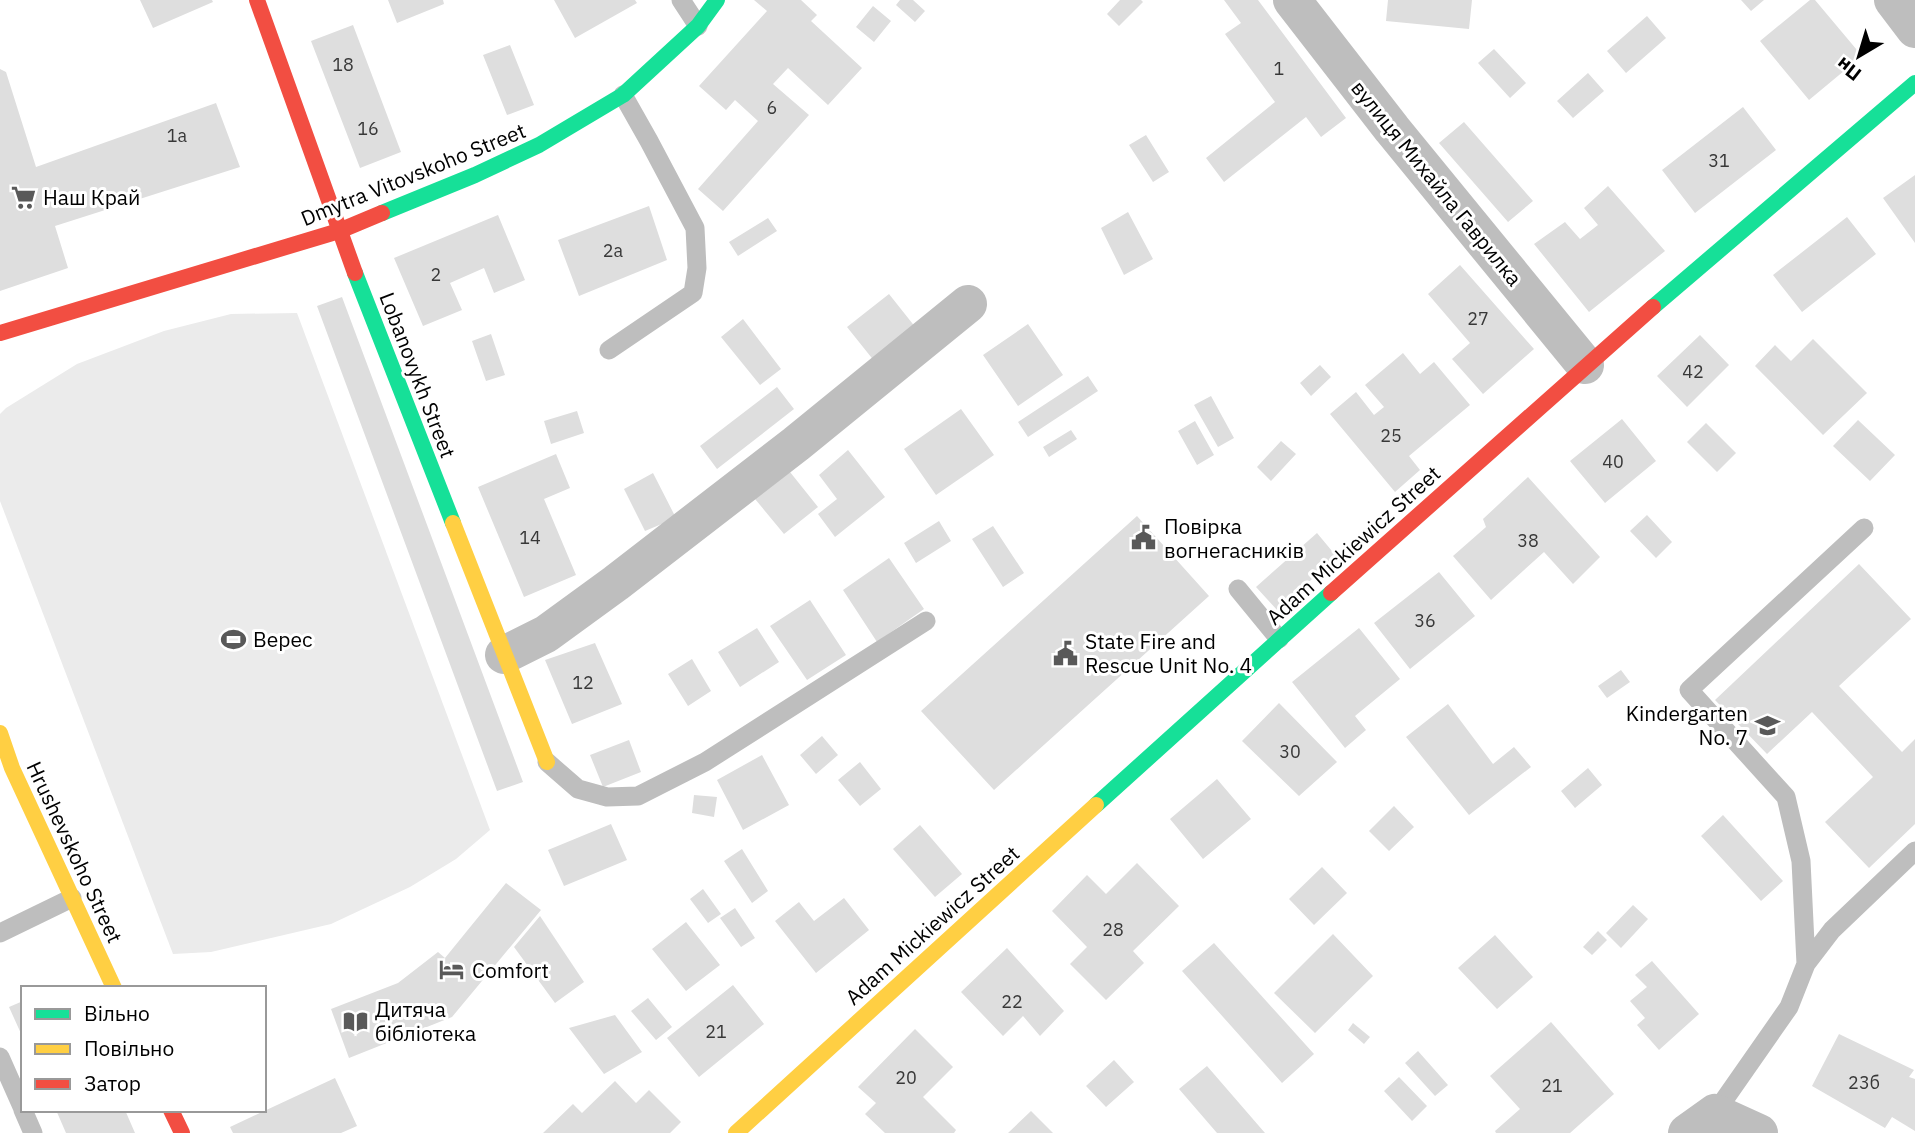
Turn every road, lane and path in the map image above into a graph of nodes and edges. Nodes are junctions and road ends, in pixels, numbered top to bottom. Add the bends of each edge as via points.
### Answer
1 (257, 0) edge
2 (681, 0) edge
3 (717, 0) edge
4 (1292, 0) edge
5 (1892, 0) edge
6 (698, 26) junction
7 (1915, 29) edge
8 (1915, 83) edge
9 (622, 96) junction
10 (339, 231) junction
11 (968, 304) dead end
12 (0, 333) edge
13 (609, 350) dead end
14 (1585, 365) junction
15 (1864, 528) dead end
16 (1238, 589) dead end
17 (926, 621) dead end
18 (1279, 639) junction
19 (504, 655) junction
20 (4, 758) edge
21 (547, 762) joint
22 (1915, 851) edge
23 (72, 898) junction
24 (0, 933) edge
25 (1806, 964) junction
26 (113, 986) edge
27 (0, 1057) edge
28 (21, 1104) edge
29 (24, 1112) edge
30 (172, 1112) edge
31 (1701, 1123) edge
32 (33, 1133) edge
33 (182, 1133) edge
34 (736, 1133) edge
35 (1759, 1133) edge

1 - 10 street, Lobanovykh Street
2 - 6 lane
3 - 6 street, Dmytra Vitovskoho Street
4 - 14 street, вулиця Михайла Гаврилка
5 - 7 street
6 - 9 street, Dmytra Vitovskoho Street
8 - 14 street, Adam Mickiewicz Street
9 - 10 street, Dmytra Vitovskoho Street via 539,145
9 - 13 lane via 695,228 697,268 693,293
10 - 12 street, Dmytra Vitovskoho Street
10 - 19 street, Lobanovykh Street
11 - 19 street via 617,583 546,634
14 - 18 street, Adam Mickiewicz Street
15 - 25 lane via 1689,691 1786,797 1801,861
16 - 18 lane
17 - 21 lane via 705,762 638,796 607,797 578,789
18 - 34 street, Adam Mickiewicz Street
19 - 21 street, Lobanovykh Street
20 - 23 street, Hrushevskoho Street
22 - 25 lane via 1832,930
23 - 24 lane
23 - 26 street, Hrushevskoho Street
25 - 31 lane via 1789,1007
27 - 28 lane
29 - 32 lane
30 - 33 street
31 - 35 street

